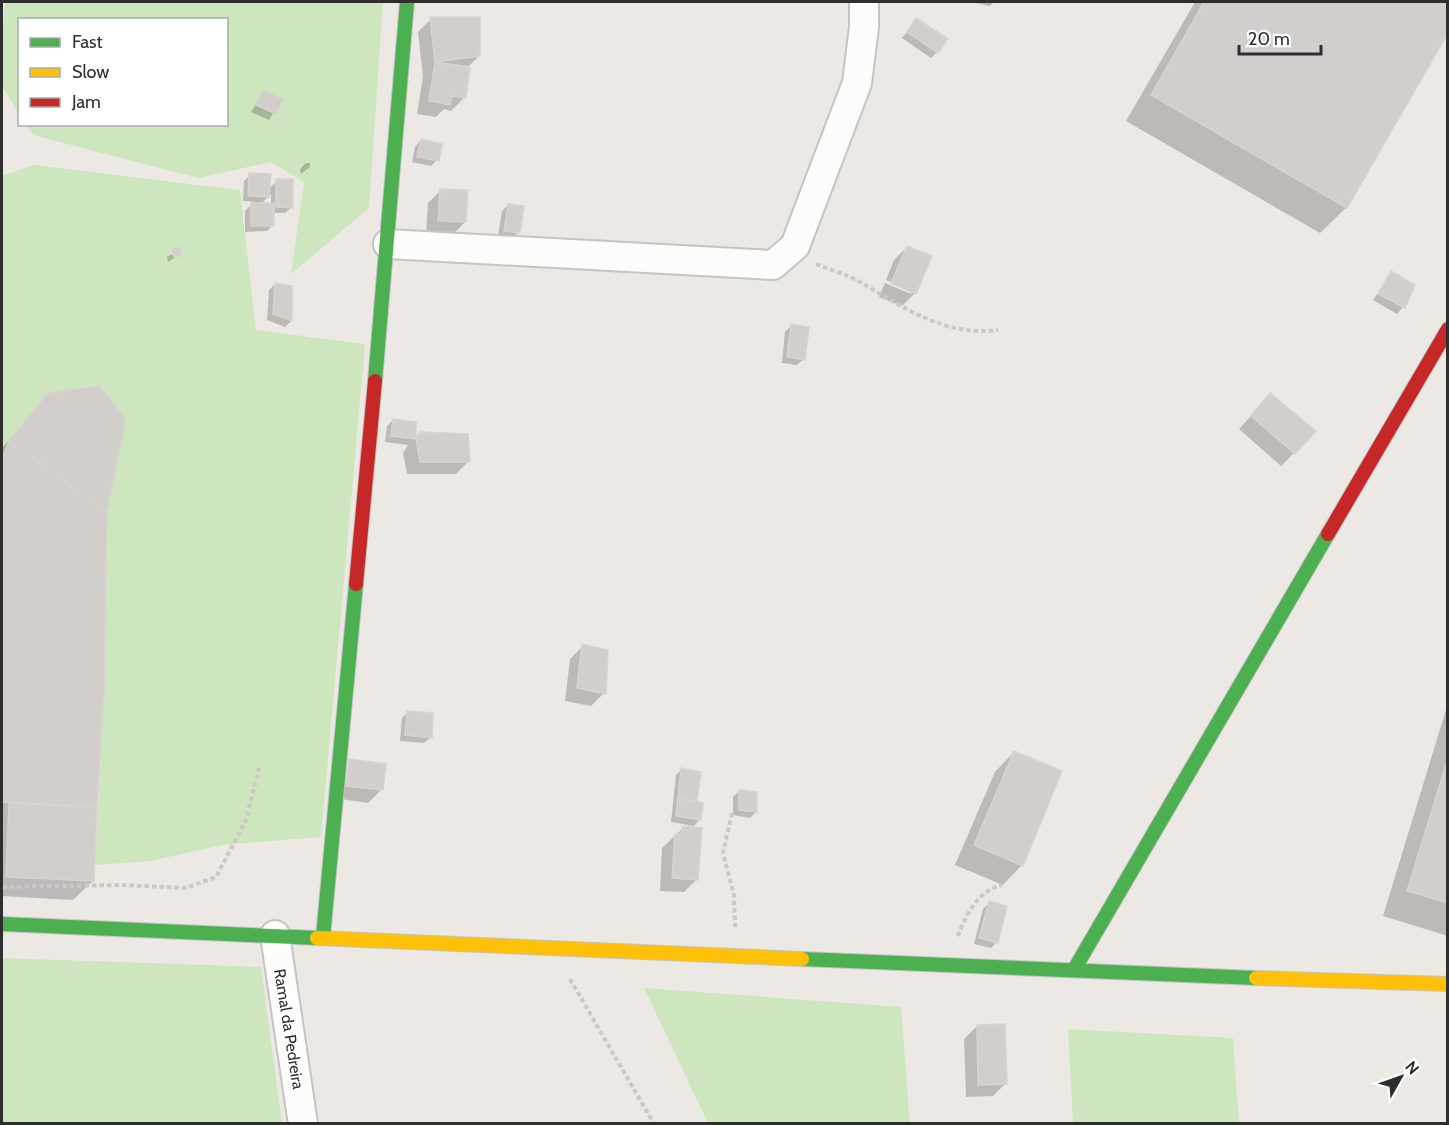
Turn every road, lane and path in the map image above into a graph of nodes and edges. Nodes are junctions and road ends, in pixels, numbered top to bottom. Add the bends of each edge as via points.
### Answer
1 (407, 2) edge
2 (864, 2) edge
3 (388, 244) junction
4 (789, 253) junction
5 (1448, 329) edge
6 (998, 330) dead end
7 (259, 768) dead end
8 (732, 813) dead end
9 (1002, 885) dead end
10 (2, 887) edge
11 (2, 924) edge
12 (275, 935) junction
13 (323, 936) junction
14 (552, 948) junction
15 (736, 955) junction
16 (953, 963) junction
17 (1075, 968) junction
18 (1448, 984) edge
19 (303, 1124) edge
20 (654, 1124) edge

1 - 3 street
2 - 4 street via 857,83 815,198
3 - 4 street via 765,267
3 - 13 street
4 - 6 path via 857,280 907,311 947,327
5 - 17 street
7 - 10 path via 246,820 216,877 185,888
8 - 15 path via 723,853 734,895
9 - 16 path via 991,888 975,902 963,921
11 - 12 street
12 - 13 street
12 - 19 street, Ramal da Pedreira
13 - 14 street
14 - 15 street
14 - 20 path
15 - 16 street
16 - 17 street
17 - 18 street

